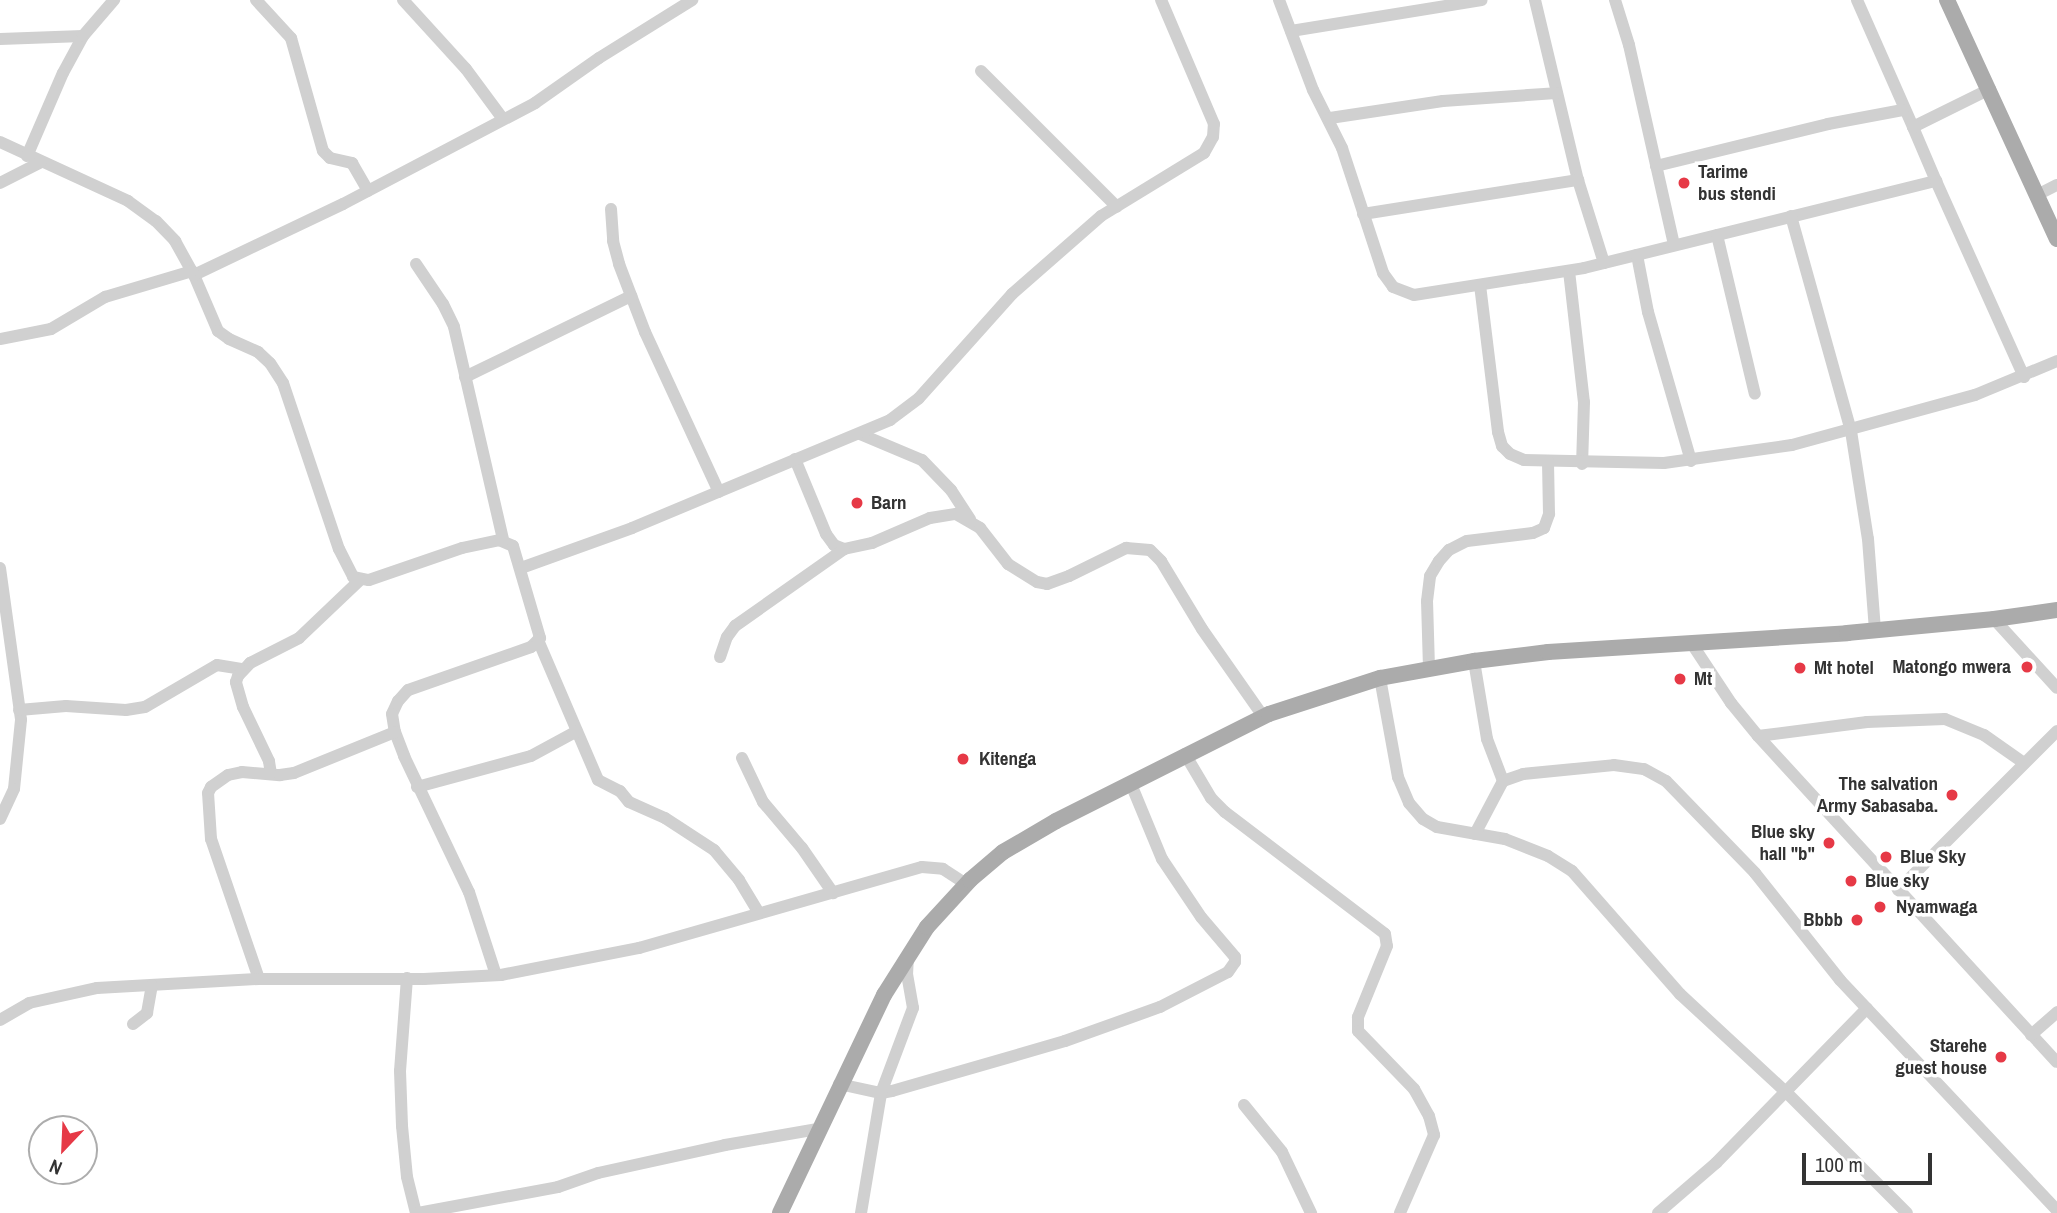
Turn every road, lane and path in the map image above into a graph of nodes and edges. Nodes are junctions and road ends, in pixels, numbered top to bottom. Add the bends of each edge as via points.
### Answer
1 (114, 0) edge
2 (256, 0) edge
3 (403, 0) edge
4 (692, 0) edge
5 (1161, 0) edge
6 (1279, 0) edge
7 (1482, 0) edge
8 (1535, 0) edge
9 (1615, 0) edge
10 (1857, 0) edge
11 (1947, 0) edge
12 (1469, 1) edge
13 (1291, 32) junction
14 (83, 36) junction
15 (0, 39) edge
16 (981, 71) dead end
17 (1990, 89) junction
18 (1556, 93) junction
19 (1903, 110) junction
20 (1330, 118) junction
21 (503, 119) junction
22 (1913, 127) junction
23 (0, 142) edge
24 (27, 156) junction
25 (41, 162) junction
26 (1656, 166) junction
27 (1577, 180) junction
28 (1936, 181) junction
29 (0, 183) edge
30 (2057, 185) edge
31 (368, 191) junction
32 (2037, 195) junction
33 (1117, 207) junction
34 (611, 209) dead end
35 (1363, 214) junction
36 (1791, 216) junction
37 (1717, 235) junction
38 (2057, 239) edge
39 (1674, 245) junction
40 (1637, 255) junction
41 (1604, 263) junction
42 (416, 264) dead end
43 (1569, 271) junction
44 (193, 273) junction
45 (1480, 285) junction
46 (631, 296) junction
47 (0, 339) edge
48 (2057, 361) edge
49 (465, 377) junction
50 (2024, 377) junction
51 (1755, 394) dead end
52 (1852, 431) junction
53 (860, 434) junction
54 (795, 459) junction
55 (1548, 461) junction
56 (1691, 461) junction
57 (1582, 464) junction
58 (719, 492) junction
59 (972, 522) junction
60 (503, 540) junction
61 (844, 549) junction
62 (0, 568) edge
63 (521, 568) junction
64 (360, 580) junction
65 (2057, 610) edge
66 (1994, 619) junction
67 (1875, 630) junction
68 (538, 640) junction
69 (1692, 644) junction
70 (720, 657) dead end
71 (1475, 661) junction
72 (1429, 668) junction
73 (243, 669) junction
74 (1380, 678) junction
75 (2057, 688) edge
76 (19, 710) junction
77 (1263, 716) junction
78 (577, 731) junction
79 (2057, 731) edge
80 (395, 732) junction
81 (1758, 736) junction
82 (1185, 754) junction
83 (742, 758) dead end
84 (2024, 763) junction
85 (271, 774) junction
86 (1503, 781) junction
87 (1130, 784) junction
88 (417, 786) junction
89 (0, 819) edge
90 (1475, 834) junction
91 (967, 884) junction
92 (1898, 890) junction
93 (833, 893) junction
94 (758, 912) junction
95 (909, 953) junction
96 (496, 975) junction
97 (407, 978) junction
98 (259, 979) junction
99 (152, 985) junction
100 (1867, 1008) junction
101 (2057, 1012) edge
102 (0, 1020) edge
103 (133, 1024) dead end
104 (2031, 1035) junction
105 (2057, 1062) edge
106 (839, 1084) junction
107 (1786, 1092) junction
108 (881, 1093) junction
109 (1244, 1105) dead end
110 (818, 1129) junction
111 (2057, 1210) edge
112 (1309, 1212) edge
113 (417, 1213) edge
114 (780, 1213) edge
115 (861, 1213) edge
116 (1400, 1213) edge
117 (1658, 1213) edge
118 (1907, 1213) edge

1 - 14 street
2 - 31 street via 291,38 323,151 330,158 352,163
3 - 21 street via 466,69
4 - 21 street via 535,103
5 - 33 street via 1214,124 1213,137 1204,153
6 - 13 street
7 - 12 street
8 - 18 street
9 - 26 street
10 - 19 street
11 - 17 main road
12 - 13 street
13 - 20 street via 1313,90
14 - 15 street
14 - 24 street
16 - 33 street
17 - 22 street
17 - 32 main road
18 - 20 street
18 - 27 street
19 - 22 street
19 - 26 street
20 - 35 street
21 - 31 street
22 - 28 street
23 - 24 street
24 - 25 street
25 - 29 street
25 - 44 street via 128,201 156,221 175,241
26 - 39 street
27 - 35 street
27 - 41 street
28 - 36 street
28 - 50 street
30 - 32 street
31 - 44 street
32 - 38 main road
33 - 53 street via 1012,294 919,398 890,420
34 - 46 street via 613,241
35 - 45 street via 1383,273 1402,293 1430,294
36 - 37 street
36 - 52 street
37 - 39 street
37 - 51 street
39 - 40 street
40 - 41 street
40 - 56 street via 1648,312
41 - 43 street
42 - 49 street via 454,327
43 - 45 street
43 - 57 street via 1584,402
44 - 47 street via 105,297 51,329
44 - 64 street via 218,331 258,352 284,383 338,550 348,572
45 - 55 street via 1502,446 1524,460
46 - 49 street
46 - 58 street
48 - 50 street
49 - 60 street
50 - 52 street
52 - 56 street
52 - 67 street
53 - 54 street
53 - 59 street via 922,460 951,489
54 - 58 street
54 - 61 street via 826,534
55 - 57 street
55 - 72 street via 1549,514 1544,528 1467,541 1449,550 1430,576
56 - 57 street
58 - 63 street
59 - 61 street via 946,514
59 - 77 street via 1008,564 1047,584 1126,548 1150,550
60 - 63 street via 513,546
60 - 64 street
61 - 70 street via 743,619 727,637
62 - 76 street
63 - 68 street via 540,631
64 - 73 street via 299,638
65 - 66 main road
66 - 67 main road
66 - 75 street
67 - 69 main road
68 - 78 street
68 - 80 street via 523,650 408,690 393,714
69 - 71 main road
69 - 81 street
71 - 72 main road
71 - 86 street via 1487,739
72 - 74 main road
73 - 76 street via 217,665 145,707
73 - 85 street via 237,690
74 - 77 main road
74 - 90 street via 1398,777 1409,803 1437,827
76 - 89 street via 14,789
77 - 82 main road
78 - 88 street via 531,756
78 - 94 street via 597,780 714,850
79 - 84 street
80 - 85 street via 294,772
80 - 88 street
81 - 84 street via 1867,722 1945,719 1984,735
81 - 92 street
82 - 87 main road
82 - 116 street via 1211,798 1226,813 1385,934 1387,946 1358,1017 1358,1031 1414,1089 1434,1135
83 - 93 street via 763,802
84 - 92 street
85 - 98 street via 229,775 208,793 211,839
86 - 90 street
86 - 100 street via 1523,774 1614,765 1644,769 1666,781 1755,873
87 - 91 main road via 1003,852
87 - 108 street via 1162,859 1234,957 1233,967 1211,984 1160,1007 1065,1041
88 - 96 street via 469,892
90 - 107 street via 1505,839 1572,871 1680,993
91 - 93 street via 929,866
91 - 95 main road via 927,926
92 - 104 street
93 - 94 street
94 - 96 street via 639,947
95 - 106 main road
95 - 108 street via 907,975 913,1008
96 - 97 street
97 - 98 street
97 - 113 street via 400,1071 402,1126 407,1177
98 - 99 street
99 - 102 street via 55,995
99 - 103 street via 147,1013
100 - 107 street
100 - 111 street
101 - 104 street
104 - 105 street
106 - 108 street
106 - 110 main road
107 - 117 street via 1716,1163
107 - 118 street
108 - 115 street
109 - 112 street via 1282,1152
110 - 113 street via 724,1145 598,1173 558,1187
110 - 114 main road

